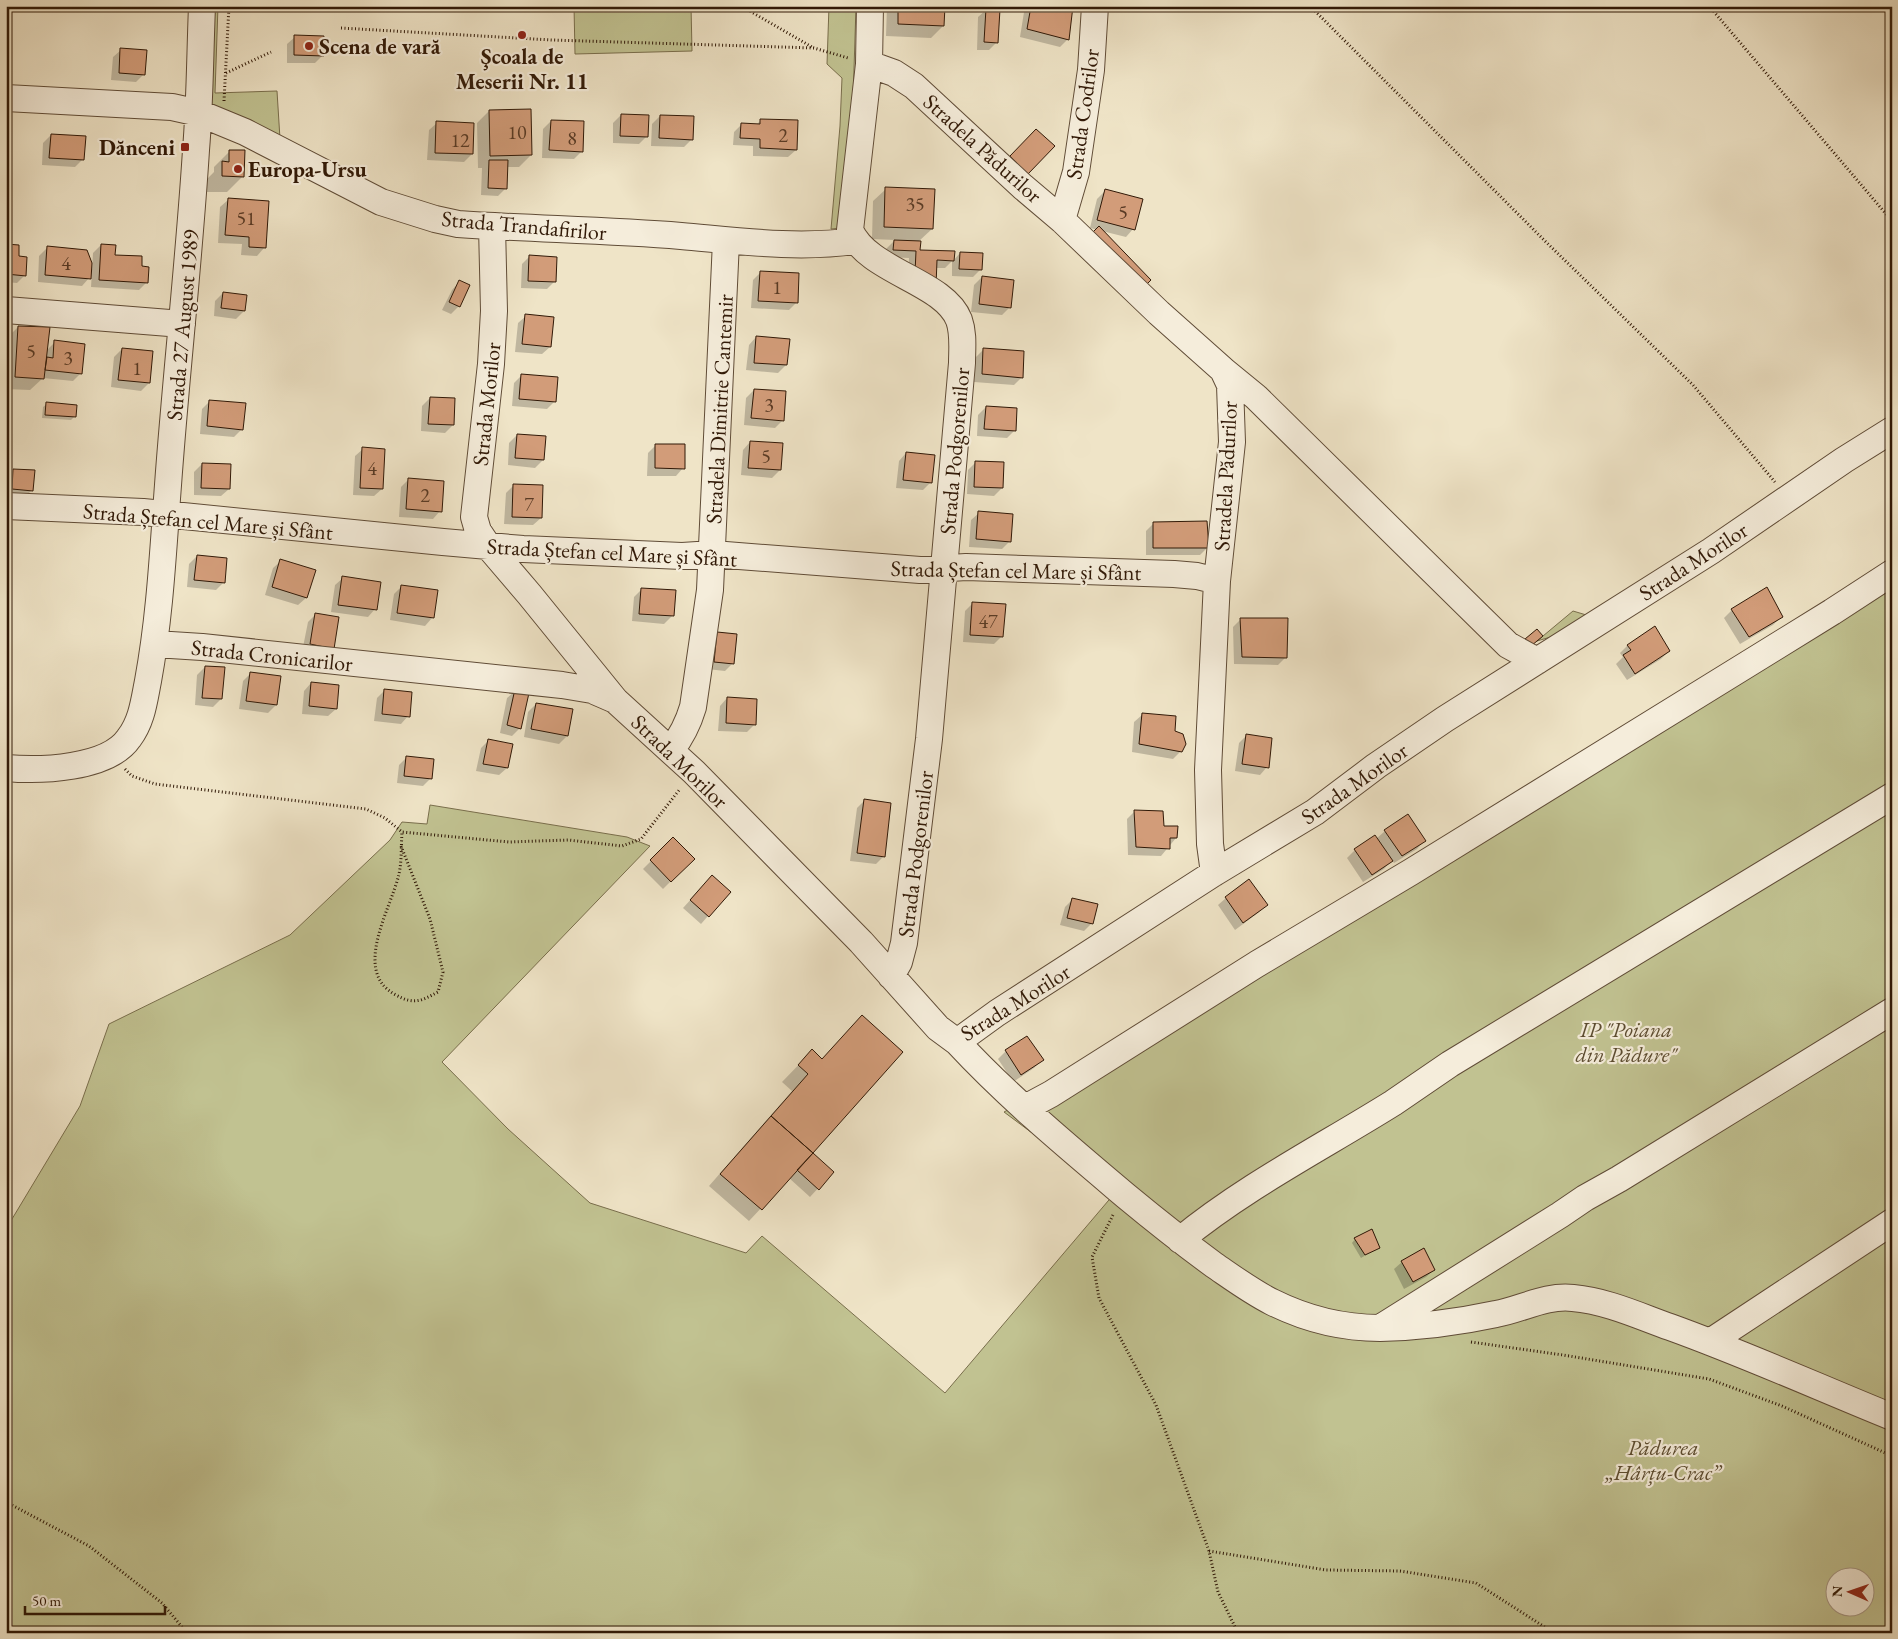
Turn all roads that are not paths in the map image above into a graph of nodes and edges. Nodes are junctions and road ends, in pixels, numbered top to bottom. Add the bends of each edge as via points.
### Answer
1 (202, 6) edge
2 (870, 6) edge
3 (1095, 6) edge
4 (869, 64) junction
5 (6, 98) edge
6 (199, 113) junction
7 (1062, 220) junction
8 (492, 226) junction
9 (726, 240) junction
10 (855, 240) junction
11 (6, 310) edge
12 (182, 324) junction
13 (1223, 370) junction
14 (1892, 430) edge
15 (6, 506) edge
16 (167, 515) junction
17 (488, 546) junction
18 (712, 554) junction
19 (945, 569) junction
20 (1892, 573) edge
21 (1218, 581) junction
22 (155, 644) junction
23 (1538, 661) junction
24 (615, 700) junction
25 (671, 750) junction
26 (11, 776) edge
27 (1892, 796) edge
28 (1214, 873) junction
29 (891, 976) junction
30 (1892, 1011) edge
31 (958, 1042) junction
32 (1025, 1108) junction
33 (1892, 1222) edge
34 (1180, 1240) junction
35 (1381, 1328) junction
36 (1710, 1342) junction
37 (1892, 1417) edge

1 - 6 street, Strada 27 August 1989
2 - 4 street
3 - 7 street, Strada Codrilor via 1091,70 1076,172
4 - 7 street, Stradela Pădurilor via 894,73 914,86
4 - 10 street via 851,214 850,230
5 - 6 street, Strada Trandafirilor via 172,107
6 - 8 street, Strada Trandafirilor via 271,145 381,202 435,220
6 - 12 street, Strada 27 August 1989
7 - 13 street, Stradela Pădurilor
8 - 9 street, Strada Trandafirilor
8 - 17 street, Strada Morilor via 494,311 474,517
9 - 10 street, Strada Trandafirilor via 830,244
9 - 18 street, Stradela Dimitrie Cantemir
10 - 19 street, Strada Podgorenilor via 868,253 947,303 958,319 963,340 962,363
11 - 12 street
12 - 16 street, Strada 27 August 1989
13 - 21 street, Stradela Pădurilor via 1230,385 1232,442
13 - 23 street via 1256,397 1508,644
14 - 23 street, Strada Morilor
15 - 16 street, Strada Ștefan cel Mare și Sfânt
16 - 17 street, Strada Ștefan cel Mare și Sfânt
16 - 22 street, Strada 27 August 1989
17 - 18 street, Strada Ștefan cel Mare și Sfânt via 682,556
17 - 24 street, Strada Morilor
18 - 19 street, Strada Ștefan cel Mare și Sfânt via 920,570
18 - 25 street, Stradela Dimitrie Cantemir via 693,707 689,722
19 - 21 street, Strada Ștefan cel Mare și Sfânt via 1174,574
19 - 29 street, Strada Podgorenilor via 908,916 899,962
20 - 32 street
21 - 28 street, Stradela Pădurilor via 1208,770
22 - 24 street, Strada Cronicarilor via 562,685 592,690
22 - 26 street via 140,720 128,740 110,754 87,763
23 - 28 street, Strada Morilor via 1376,766 1314,812
24 - 25 street, Strada Morilor
25 - 29 street, Strada Morilor
27 - 34 street via 1450,1064 1393,1103 1228,1204
28 - 31 street, Strada Morilor
29 - 31 street, Strada Morilor via 938,1028
30 - 35 street via 1585,1198
31 - 32 street
32 - 34 street
33 - 36 street
34 - 35 street via 1271,1302 1334,1324
35 - 36 street via 1444,1324 1495,1315 1540,1300 1573,1298 1609,1305
36 - 37 street

